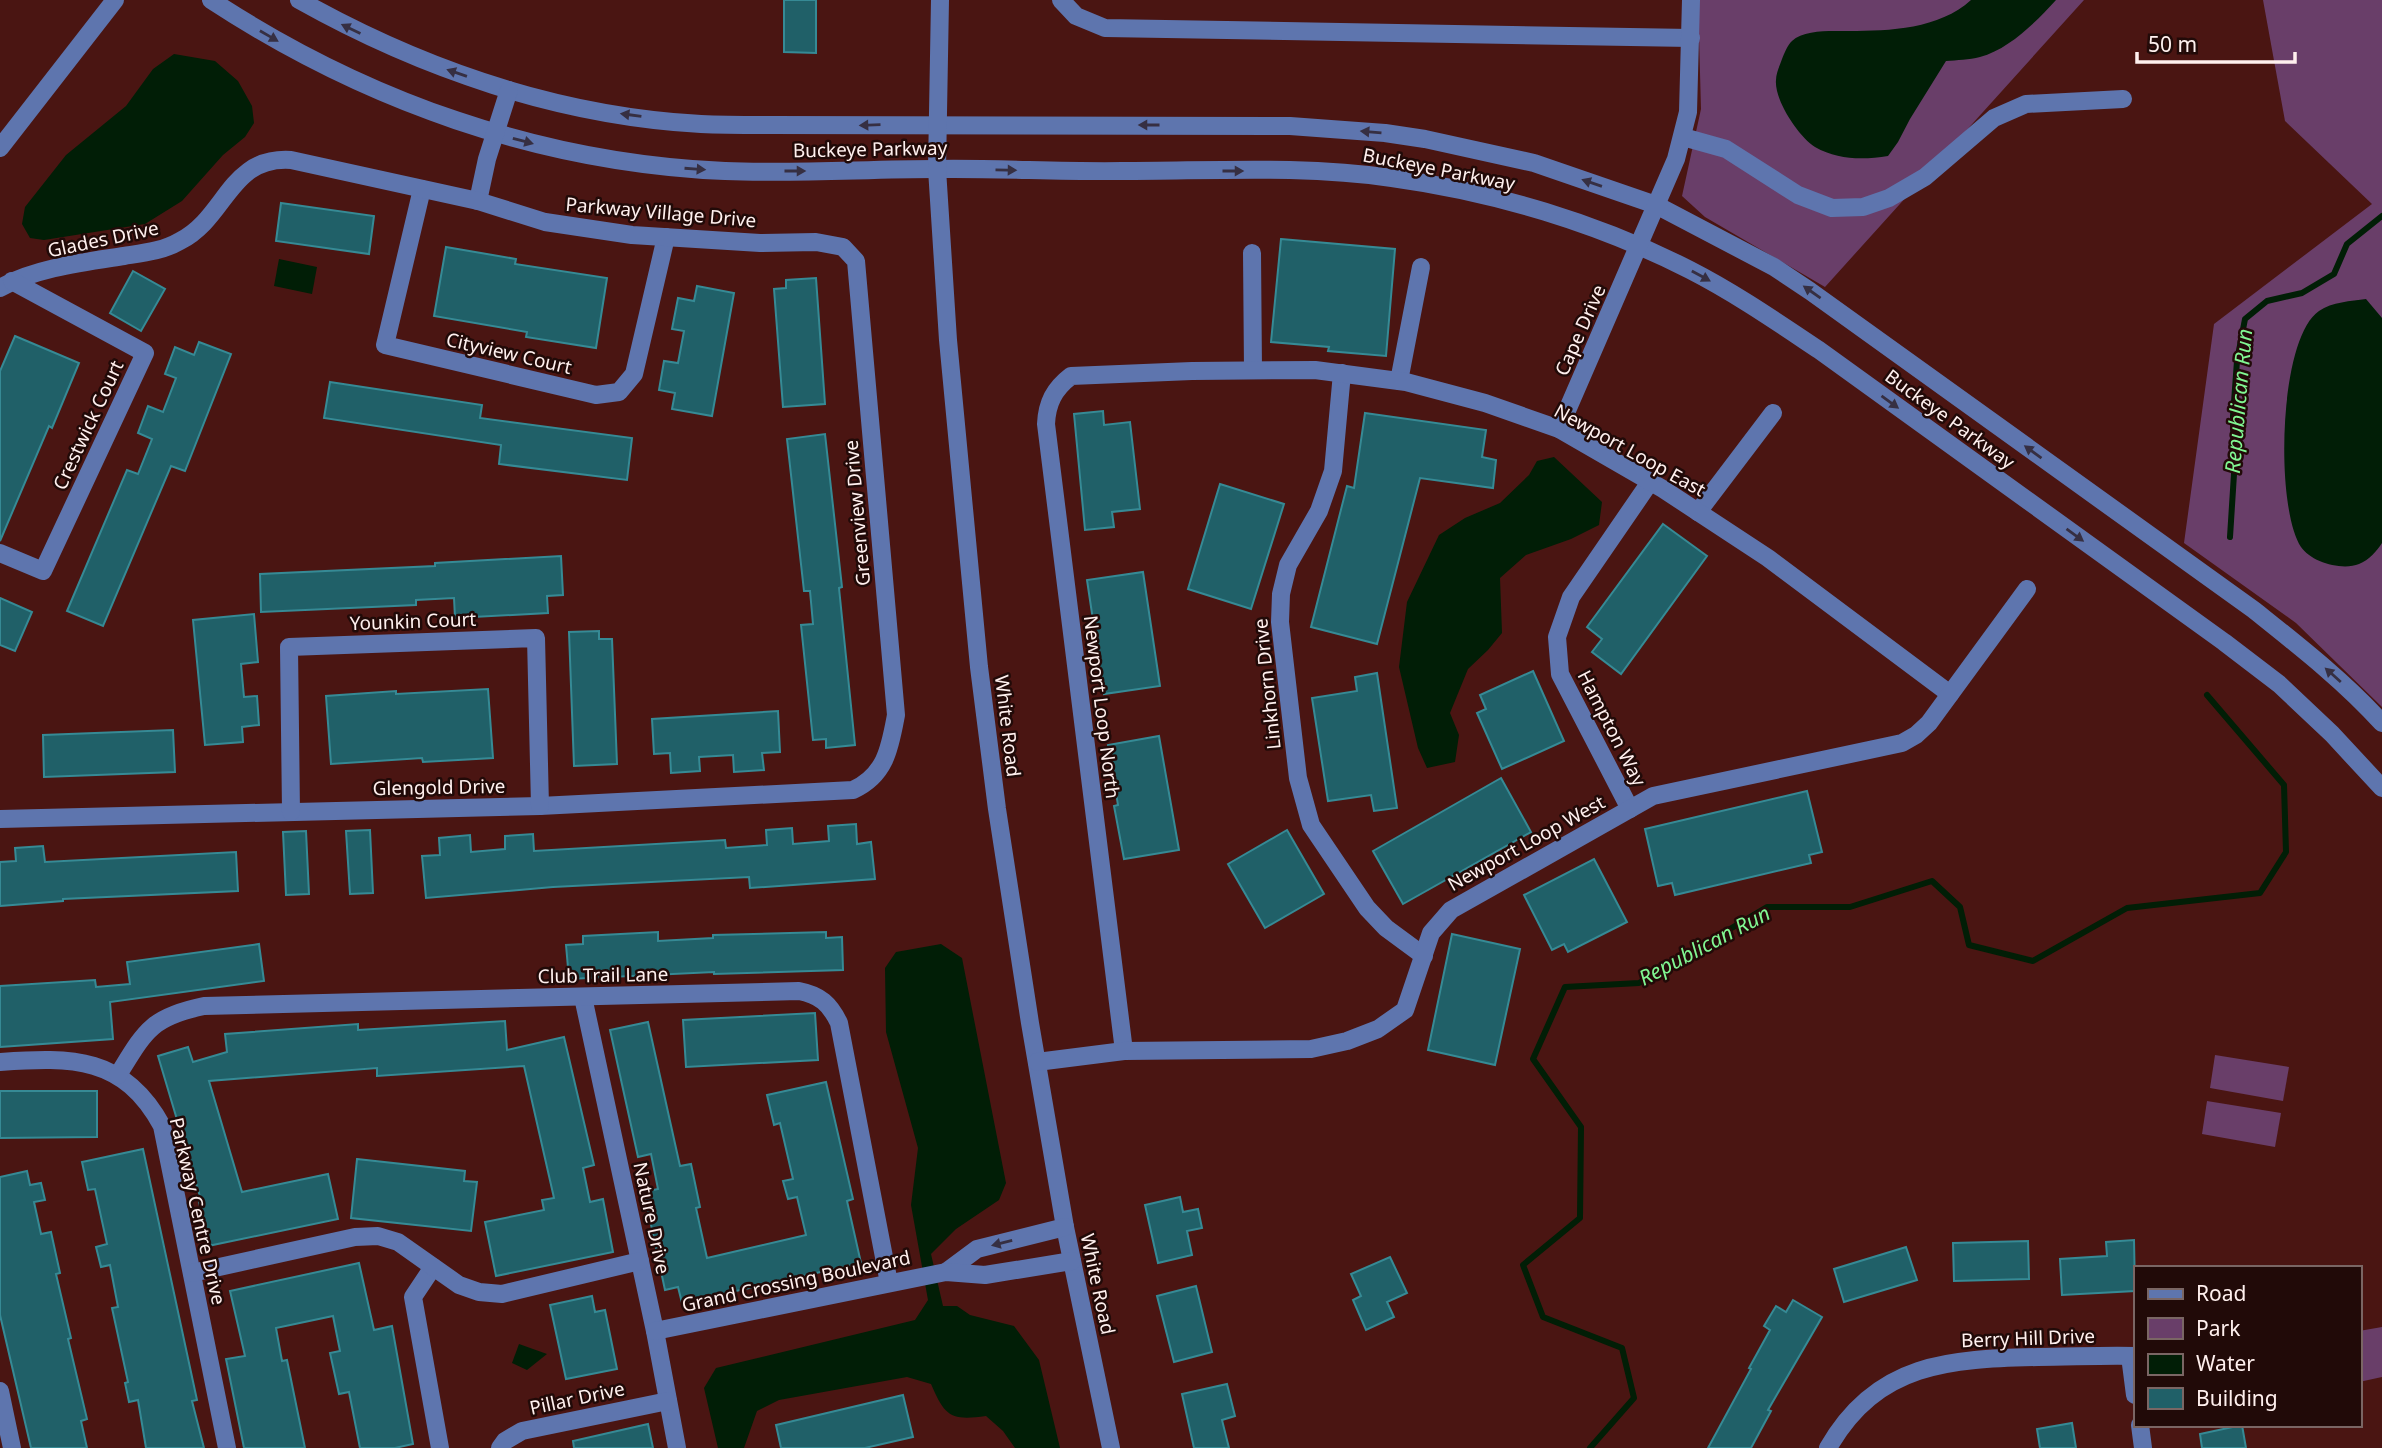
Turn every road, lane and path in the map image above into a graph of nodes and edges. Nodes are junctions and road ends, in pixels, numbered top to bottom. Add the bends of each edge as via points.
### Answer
1 (115, 0) edge
2 (211, 0) edge
3 (299, 0) edge
4 (940, 0) edge
5 (1061, 0) edge
6 (1691, 0) edge
7 (1691, 38) junction
8 (509, 90) junction
9 (2123, 99) dead end
10 (938, 124) junction
11 (495, 134) junction
12 (1683, 137) junction
13 (0, 148) edge
14 (267, 161) joint
15 (937, 169) junction
16 (422, 188) junction
17 (478, 201) junction
18 (1656, 205) junction
19 (666, 237) junction
20 (843, 247) joint
21 (1639, 247) junction
22 (1252, 253) dead end
23 (1421, 267) dead end
24 (6, 285) edge
25 (1253, 370) junction
26 (1342, 373) junction
27 (1071, 376) joint
28 (1399, 381) junction
29 (1773, 413) dead end
30 (1559, 429) junction
31 (1650, 482) junction
32 (1698, 512) junction
33 (0, 553) edge
34 (2027, 589) dead end
35 (1950, 694) junction
36 (2382, 723) edge
37 (874, 776) joint
38 (2382, 788) edge
39 (540, 806) junction
40 (1630, 809) junction
41 (292, 812) junction
42 (0, 819) edge
43 (1424, 956) junction
44 (583, 996) junction
45 (1124, 1051) junction
46 (0, 1062) edge
47 (1037, 1062) junction
48 (118, 1075) junction
49 (1065, 1227) junction
50 (640, 1261) junction
51 (1072, 1261) junction
52 (433, 1267) junction
53 (946, 1272) junction
54 (192, 1273) junction
55 (889, 1283) junction
56 (655, 1331) junction
57 (2132, 1356) edge
58 (2134, 1382) edge
59 (0, 1391) edge
60 (668, 1401) junction
61 (2140, 1427) edge
62 (12, 1448) edge
63 (227, 1448) edge
64 (440, 1448) edge
65 (500, 1448) edge
66 (677, 1448) edge
67 (1111, 1448) edge
68 (1828, 1448) edge
69 (2143, 1448) edge

1 - 13 street
2 -> 11 street, Buckeye Parkway via 343,76
8 -> 3 street, Buckeye Parkway via 405,54
4 - 10 street, White Road
5 - 7 street via 1076,16 1105,29
6 - 7 street, Cape Drive
7 - 12 street, Cape Drive
10 -> 8 street, Buckeye Parkway via 699,124 599,111
8 - 11 street
9 - 12 street via 2026,104 1994,118 1925,177 1863,207 1832,208 1798,195 1726,149
10 - 15 street, White Road
18 -> 10 street, Buckeye Parkway via 1512,158 1385,133 1290,126
11 -> 15 street, Buckeye Parkway via 596,157 700,169
11 - 17 street
12 - 18 street, Cape Drive
14 - 16 street, Parkway Village Drive via 292,160
14 - 24 street, Glades Drive via 244,173 203,225 183,240 164,249 72,264
15 -> 21 street, Buckeye Parkway via 1350,173 1489,196
15 - 47 street, White Road via 979,667
16 - 17 street, Parkway Village Drive
16 - 19 street, Cityview Court via 385,345 596,395 619,392 634,374
17 - 19 street, Parkway Village Drive via 545,222
18 - 21 street, Cape Drive
36 -> 18 street, Buckeye Parkway via 2309,653 2254,610 1810,291
19 - 20 street, Parkway Village Drive
20 - 37 street, Greenview Drive via 856,261 896,715 890,751
21 - 30 street, Cape Drive
21 -> 38 street, Buckeye Parkway via 1766,314 2224,642 2279,684
22 - 25 street
23 - 28 street
24 - 33 street, Crestwick Court via 145,353 43,571
25 - 26 street, Newport Loop East
25 - 27 street, Newport Loop East
26 - 28 street, Newport Loop East
26 - 43 street, Linkhorn Drive via 1333,471 1319,512 1288,565 1281,594 1280,622 1298,778 1311,825 1367,908
27 - 45 street, Newport Loop North via 1055,392 1046,424
28 - 30 street, Newport Loop East via 1485,403
29 - 32 street
30 - 31 street, Newport Loop East
31 - 32 street, Newport Loop East
31 - 40 street, Hampton Way via 1571,597 1558,637 1560,674
32 - 35 street, Newport Loop East via 1768,558
34 - 35 street, Newport Loop West
35 - 40 street, Newport Loop West via 1929,723 1902,743 1653,796
37 - 39 street, Glengold Drive via 853,790
39 - 41 street, Glengold Drive
39 - 41 street, Younkin Court via 536,638 289,647
40 - 43 street, Newport Loop West via 1451,910 1431,933
41 - 42 street, Glengold Drive
43 - 45 street, Newport Loop West via 1405,1010 1378,1029 1347,1041 1311,1049
44 - 48 street, Club Trail Lane via 204,1006 154,1025 141,1036
44 - 50 street, Nature Drive
44 - 55 street, Club Trail Lane via 799,991 824,1000 839,1023
45 - 47 street, Newport Loop West
46 - 48 street, Parkway Centre Drive via 53,1059
47 - 49 street, White Road
48 - 54 street, Parkway Centre Drive via 150,1104 162,1126
49 - 51 street, White Road
49 -> 53 street, Grand Crossing Boulevard via 977,1249
50 - 52 street via 502,1294 459,1285
50 - 56 street, Nature Drive
51 - 53 street, Grand Crossing Boulevard via 985,1275
51 - 67 street, White Road
52 - 54 street via 398,1242 378,1236 355,1237
52 - 64 street via 413,1297
53 - 55 street, Grand Crossing Boulevard
54 - 63 street, Parkway Centre Drive
55 - 56 street, Grand Crossing Boulevard
56 - 60 street, Nature Drive
57 - 58 street
57 - 68 street, Berry Hill Drive via 1984,1358 1935,1366 1892,1382 1874,1395 1853,1413
59 - 62 street
60 - 65 street, Pillar Drive via 522,1432
60 - 66 street, Nature Drive
61 - 69 street

